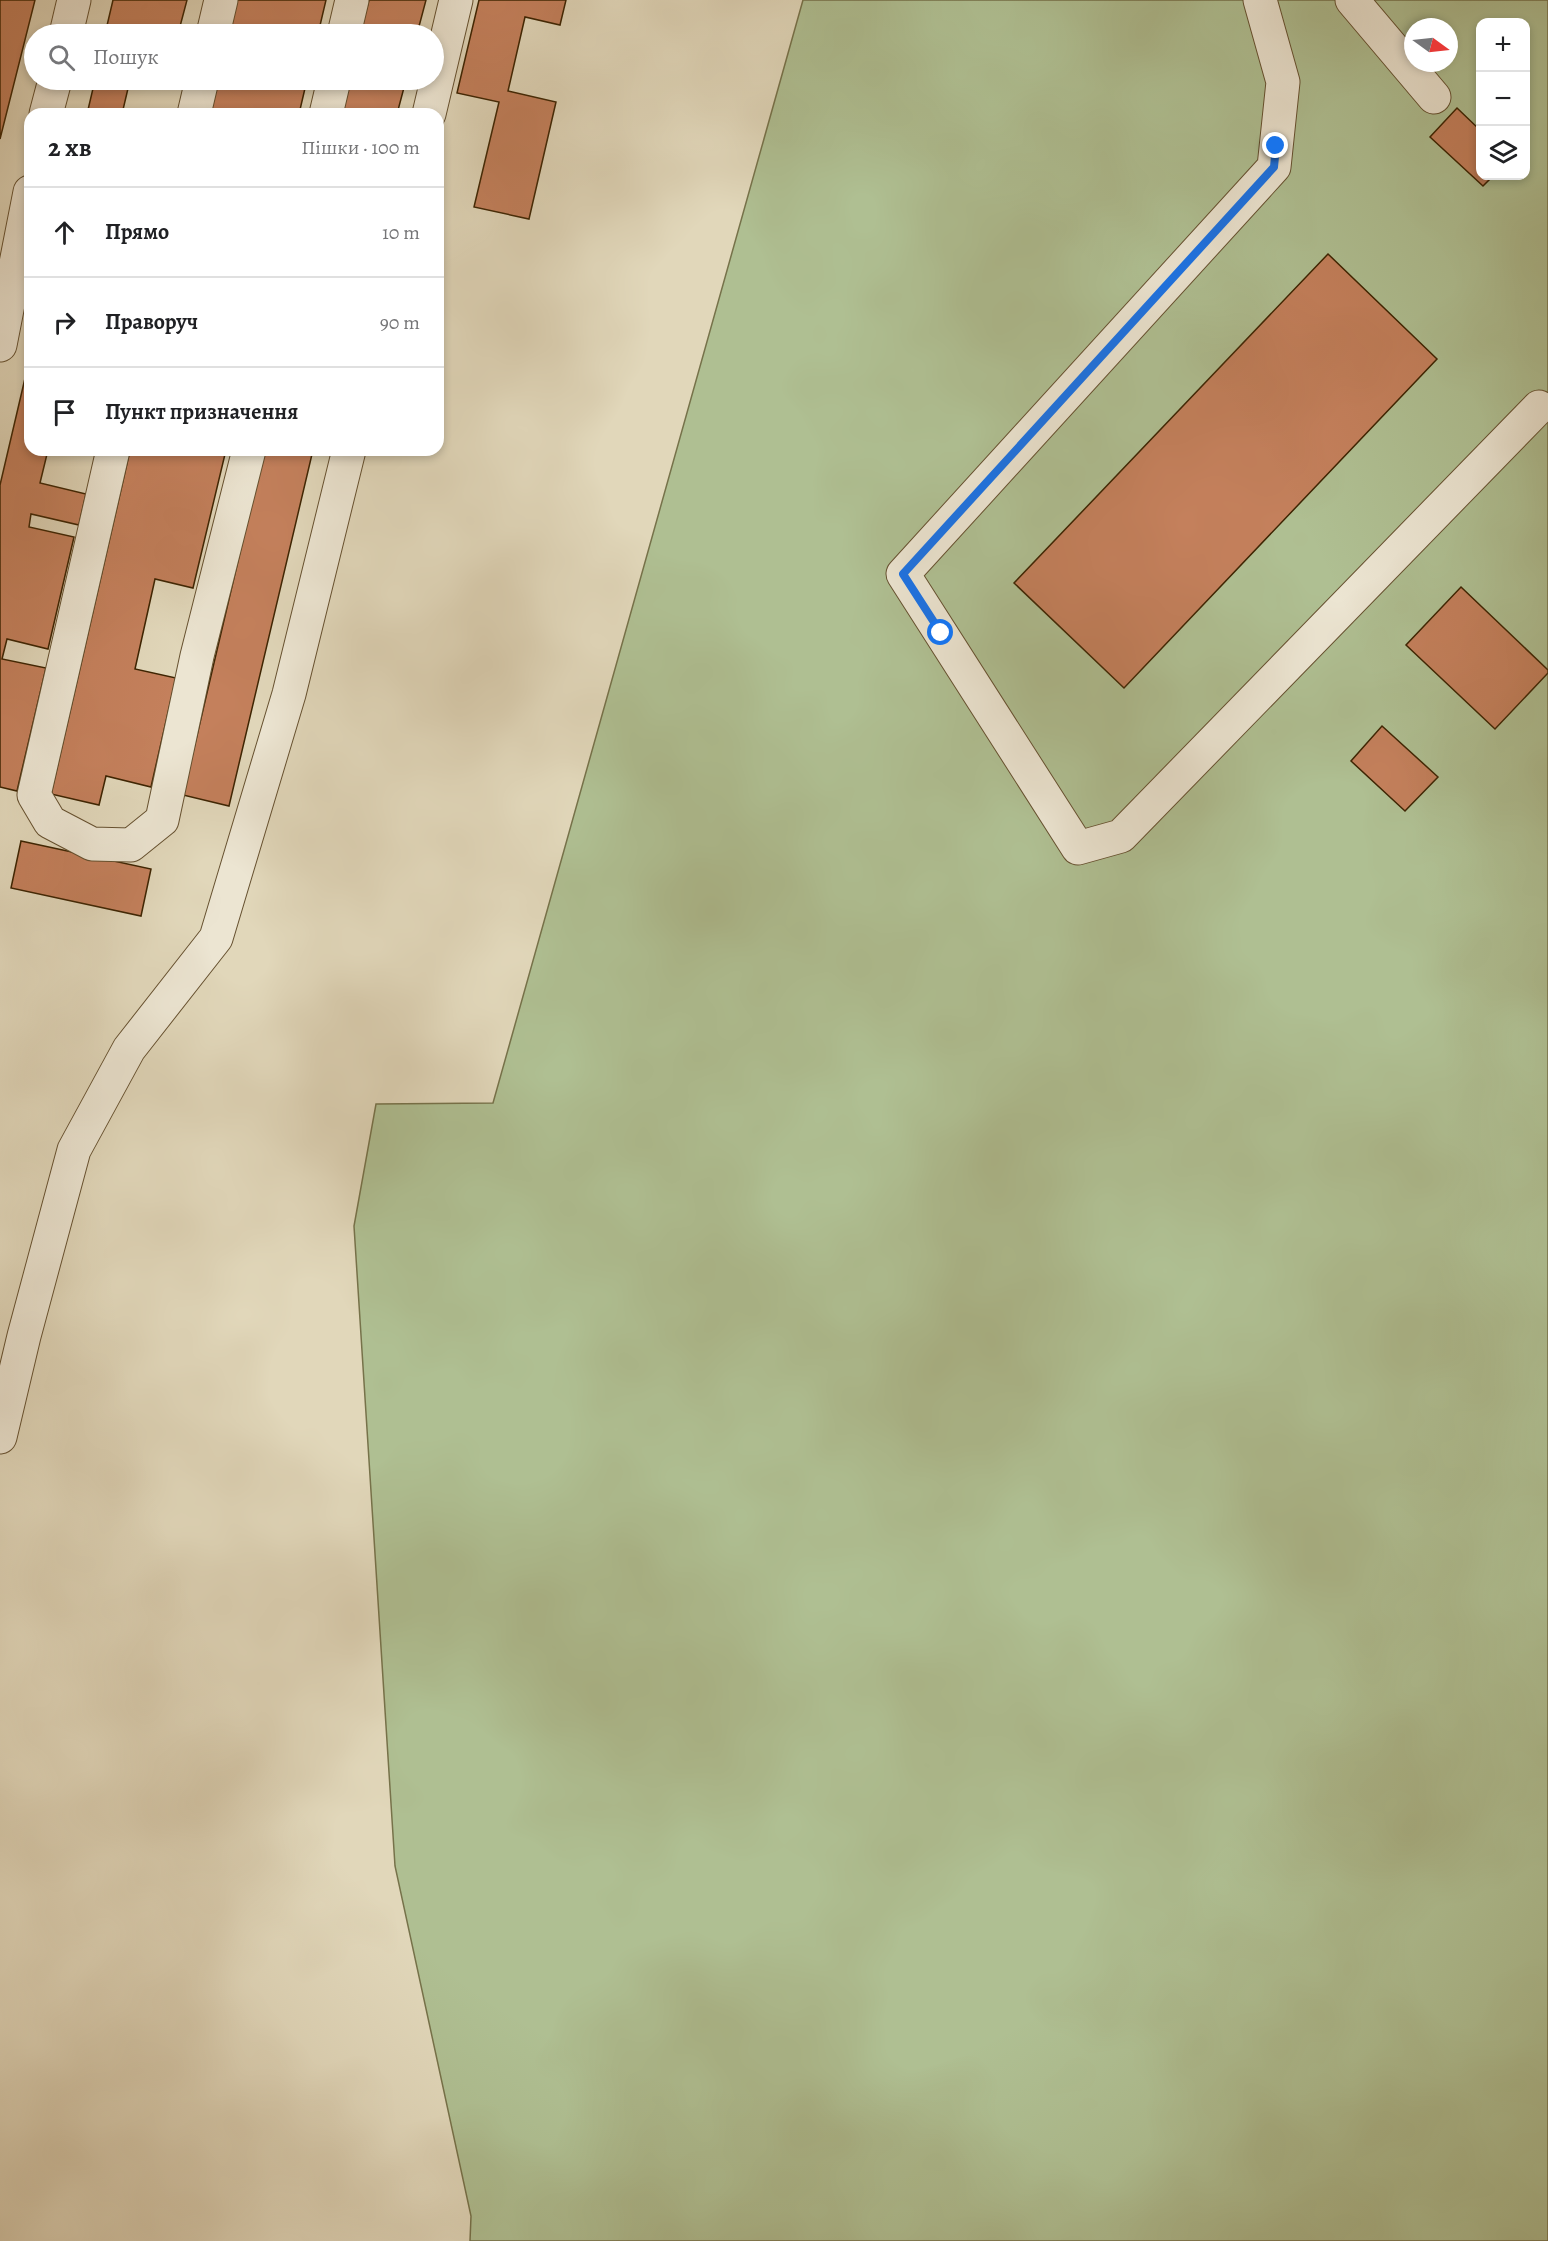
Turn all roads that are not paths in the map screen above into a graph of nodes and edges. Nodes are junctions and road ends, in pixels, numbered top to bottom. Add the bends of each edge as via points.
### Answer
1 (74, 0) edge
2 (222, 0) edge
3 (352, 0) edge
4 (456, 0) edge
5 (1260, 0) edge
6 (1352, 0) edge
7 (68, 24) edge
8 (216, 24) edge
9 (346, 24) edge
10 (444, 51) edge
11 (52, 90) edge
12 (200, 90) edge
13 (332, 90) edge
14 (435, 90) edge
15 (1434, 97) dead end
16 (48, 108) edge
17 (195, 108) edge
18 (327, 108) edge
19 (430, 108) edge
20 (24, 223) edge
21 (0, 345) edge
22 (1539, 407) dead end
23 (112, 456) edge
24 (247, 456) edge
25 (348, 456) edge
26 (0, 1437) edge

1 - 7 street
2 - 8 street
3 - 9 street
4 - 10 street
5 - 22 street via 1283,82 1274,167 903,574 1078,848 1121,836
6 - 15 street
11 - 16 street
12 - 17 street
13 - 18 street
14 - 19 street
20 - 21 street
23 - 24 street via 34,795 50,822 92,844 131,845 162,820 197,656
25 - 26 street via 289,694 216,938 129,1049 74,1150

